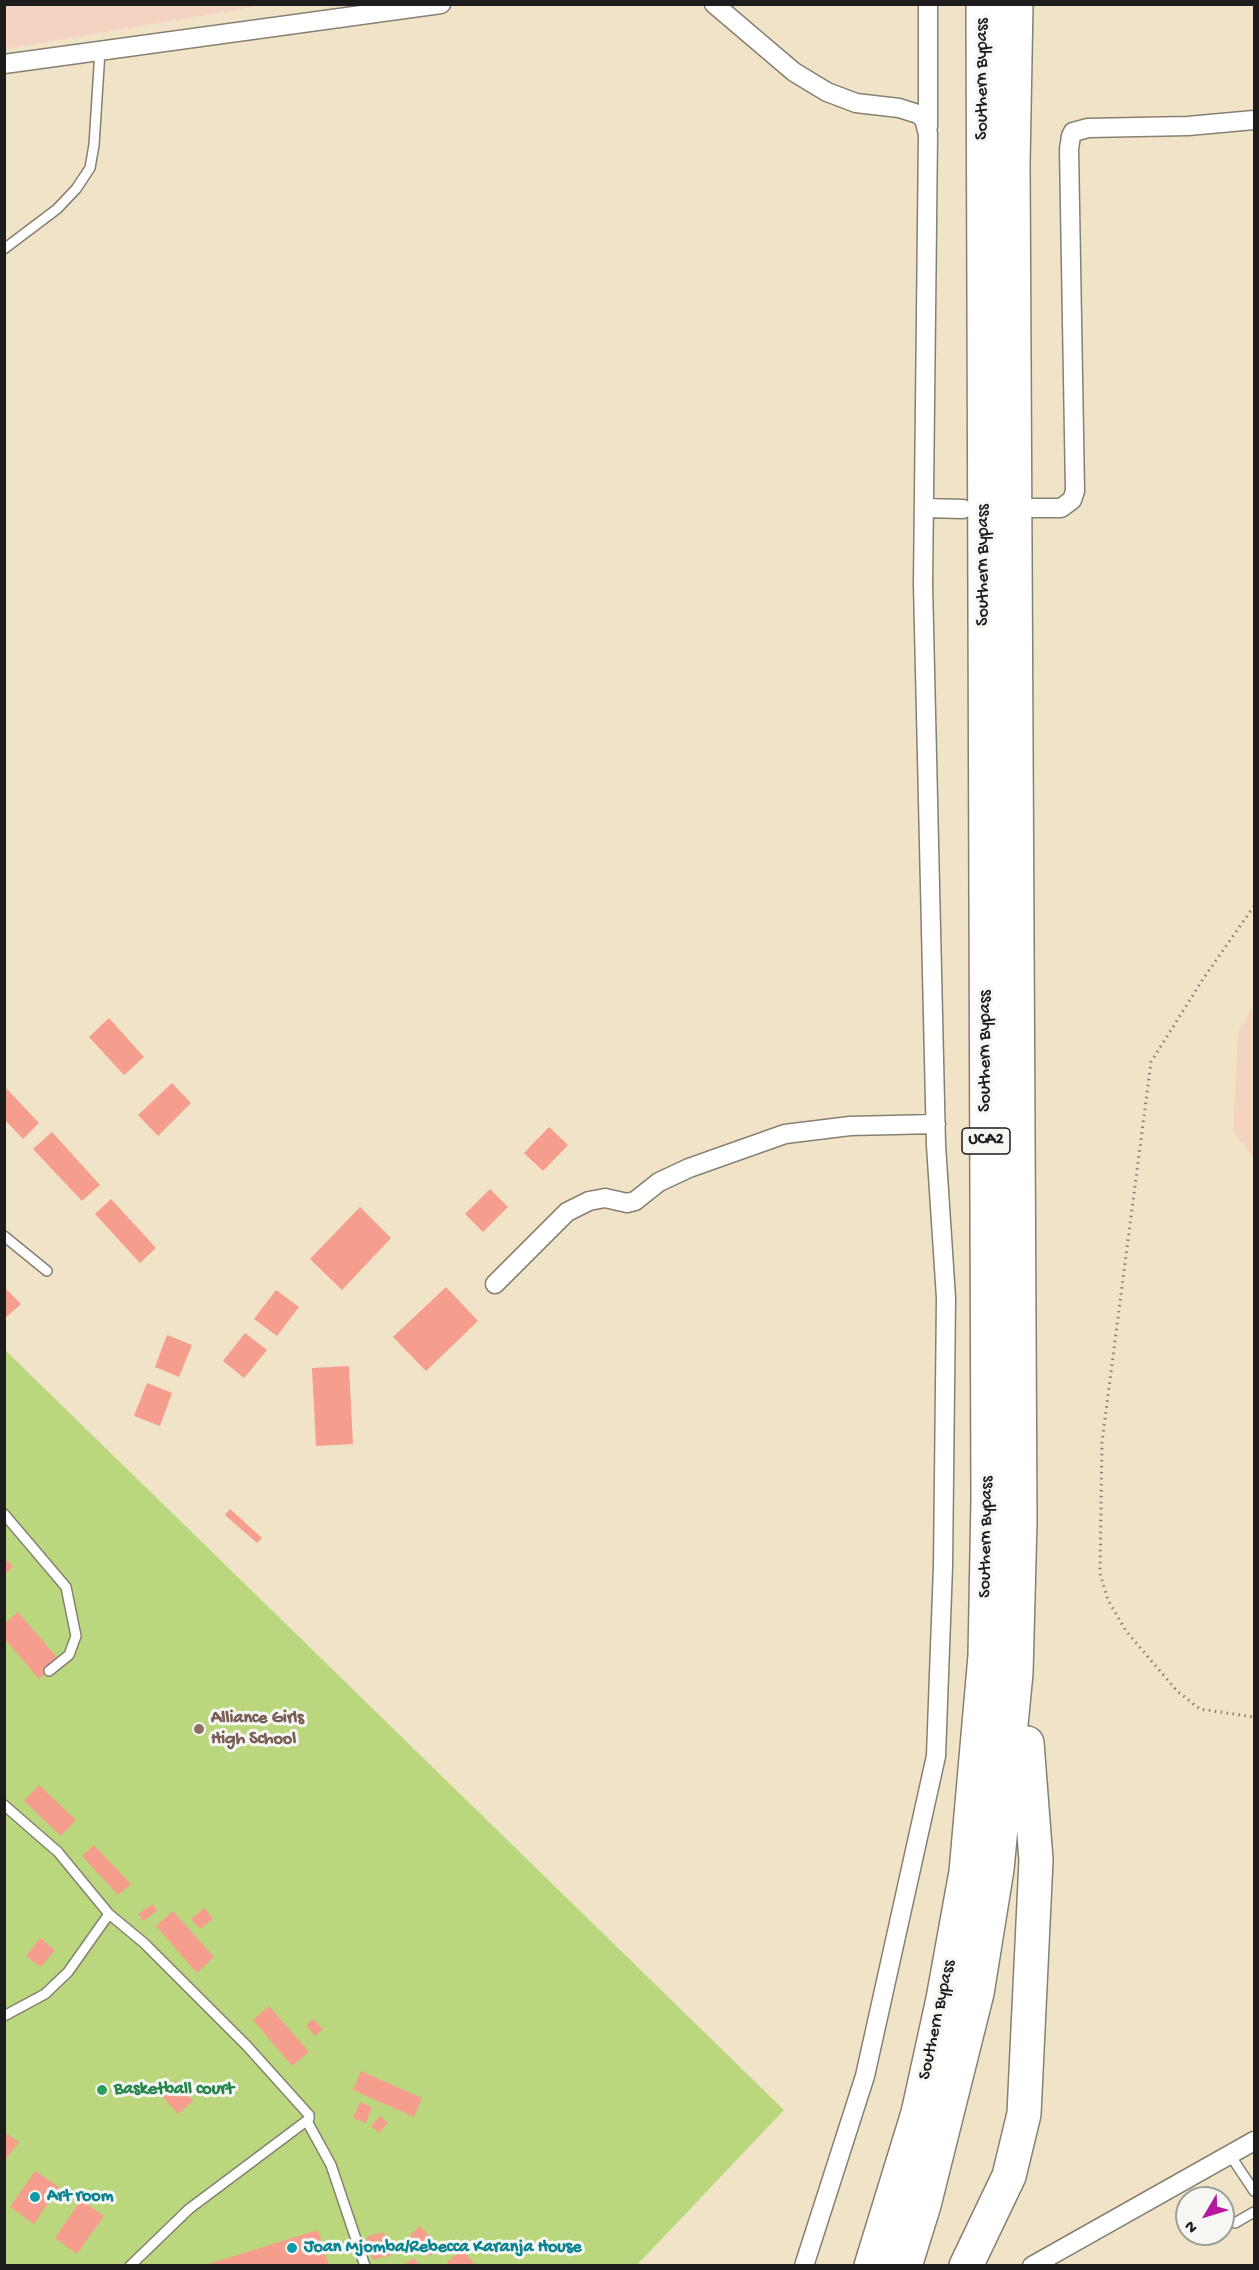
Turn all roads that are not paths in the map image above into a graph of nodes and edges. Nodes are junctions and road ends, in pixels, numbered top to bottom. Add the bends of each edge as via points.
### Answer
1 (441, 4) edge
2 (714, 4) edge
3 (928, 4) edge
4 (983, 4) edge
5 (1016, 4) edge
6 (100, 51) junction
7 (4, 64) edge
8 (1254, 120) edge
9 (927, 126) junction
10 (4, 249) edge
11 (924, 508) junction
12 (1033, 508) dead end
13 (963, 509) dead end
14 (936, 1124) junction
15 (4, 1236) edge
16 (47, 1271) dead end
17 (495, 1284) dead end
18 (4, 1514) edge
19 (1017, 1631) junction
20 (49, 1671) dead end
21 (4, 1805) edge
22 (109, 1914) junction
23 (4, 2016) edge
24 (308, 2123) junction
25 (1254, 2141) edge
26 (1230, 2155) junction
27 (1254, 2191) edge
28 (1254, 2212) edge
29 (1235, 2223) dead end
30 (130, 2265) edge
31 (365, 2265) edge
32 (804, 2265) edge
33 (871, 2265) edge
34 (905, 2265) edge
35 (966, 2265) edge
36 (1032, 2265) edge

1 - 6 street
2 - 9 street via 794,72 827,92 856,103 918,114
3 - 9 street
4 - 33 highway, Southern Bypass / UCA2 via 988,1463 985,1656 966,1872 943,1999 918,2113
5 - 19 highway, Southern Bypass / UCA2 via 1013,176 1020,1521
6 - 7 street
6 - 10 lane via 90,168 57,209
8 - 12 street via 1073,132 1069,161 1075,491 1072,500 1061,508
9 - 11 street
11 - 13 street
11 - 14 street
14 - 17 street via 850,1126 785,1134 689,1168 659,1182 636,1201 589,1201 567,1212
14 - 32 street via 946,1298 936,1756 865,2076
15 - 16 lane
18 - 20 lane via 66,1587 76,1636 69,1655
19 - 34 highway, Southern Bypass / UCA2 via 1008,1773 977,1993 924,2205
19 - 35 highway via 1036,1860 1024,2114 1009,2176
21 - 22 lane via 58,1852
22 - 23 lane via 68,1972 45,1994
22 - 24 lane via 144,1943 247,2046 309,2115
24 - 30 lane via 189,2209
24 - 31 lane via 331,2165
25 - 26 street
26 - 27 lane
26 - 36 street
28 - 29 lane

